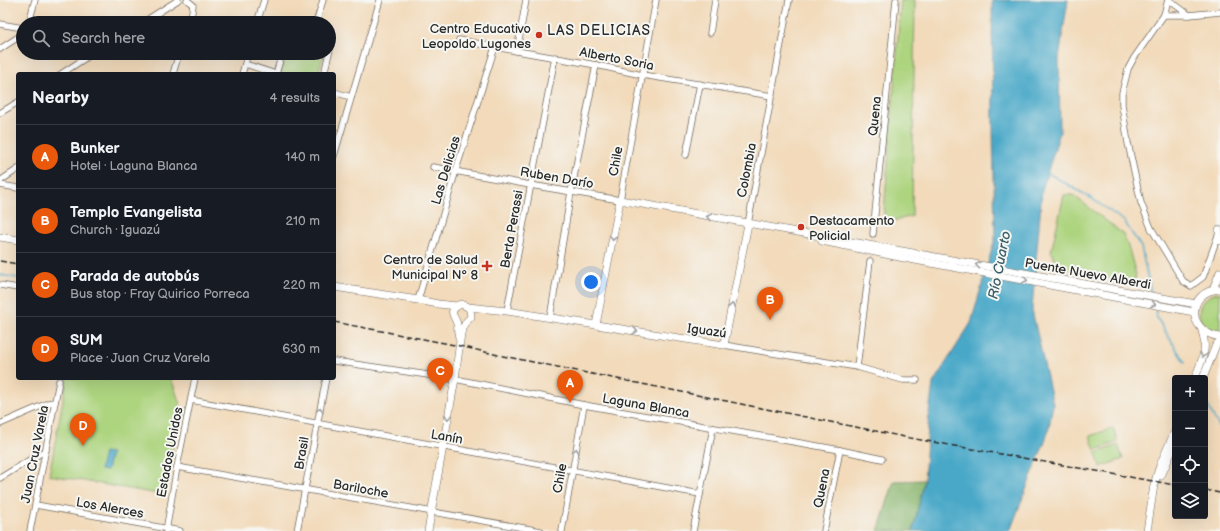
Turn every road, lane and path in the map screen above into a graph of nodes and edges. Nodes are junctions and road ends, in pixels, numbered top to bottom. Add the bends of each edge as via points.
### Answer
1 (35, 0) edge
2 (178, 0) edge
3 (187, 0) edge
4 (264, 0) edge
5 (323, 0) edge
6 (380, 0) edge
7 (526, 0) edge
8 (656, 0) edge
9 (715, 0) edge
10 (789, 0) edge
11 (896, 0) edge
12 (1168, 0) edge
13 (1220, 12) edge
14 (1189, 14) junction
15 (1164, 15) junction
16 (32, 16) edge
17 (153, 16) edge
18 (191, 16) edge
19 (259, 16) edge
20 (318, 16) edge
21 (0, 24) edge
22 (16, 27) edge
23 (710, 33) dead end
24 (16, 39) edge
25 (459, 40) dead end
26 (495, 47) junction
27 (0, 49) edge
28 (517, 51) junction
29 (555, 57) junction
30 (82, 60) edge
31 (177, 60) edge
32 (246, 60) edge
33 (280, 60) edge
34 (327, 60) edge
35 (245, 64) junction
36 (596, 65) junction
37 (64, 72) edge
38 (172, 72) edge
39 (243, 72) edge
40 (270, 72) edge
41 (277, 72) edge
42 (324, 72) edge
43 (642, 74) junction
44 (700, 84) junction
45 (336, 93) edge
46 (772, 96) junction
47 (351, 97) junction
48 (16, 103) edge
49 (0, 113) edge
50 (336, 149) edge
51 (686, 155) dead end
52 (433, 167) dead end
53 (456, 170) junction
54 (16, 171) edge
55 (0, 181) edge
56 (0, 185) edge
57 (530, 185) junction
58 (16, 188) edge
59 (571, 192) junction
60 (620, 200) junction
61 (748, 224) junction
62 (1220, 231) edge
63 (873, 234) dead end
64 (0, 237) edge
65 (16, 240) edge
66 (1220, 241) edge
67 (905, 254) joint
68 (870, 261) dead end
69 (1220, 272) edge
70 (0, 285) edge
71 (336, 287) edge
72 (16, 288) edge
73 (1217, 289) edge
74 (418, 300) junction
75 (438, 304) junction
76 (457, 306) junction
77 (468, 307) junction
78 (1195, 308) junction
79 (492, 309) junction
80 (507, 311) junction
81 (452, 315) junction
82 (550, 318) junction
83 (469, 319) junction
84 (456, 322) junction
85 (596, 325) junction
86 (1202, 331) junction
87 (1220, 337) edge
88 (1220, 341) edge
89 (724, 345) junction
90 (460, 346) junction
91 (336, 361) edge
92 (857, 367) junction
93 (1197, 375) edge
94 (1204, 375) edge
95 (455, 379) junction
96 (195, 380) edge
97 (326, 380) edge
98 (917, 380) dead end
99 (59, 381) dead end
100 (191, 400) junction
101 (55, 402) junction
102 (584, 405) junction
103 (0, 424) edge
104 (317, 424) junction
105 (713, 428) junction
106 (1172, 438) edge
107 (443, 447) junction
108 (1174, 447) edge
109 (46, 450) junction
110 (840, 450) junction
111 (882, 459) dead end
112 (177, 467) junction
113 (573, 470) junction
114 (0, 478) edge
115 (305, 489) junction
116 (700, 494) junction
117 (36, 505) junction
118 (432, 511) junction
119 (166, 530) edge
120 (30, 531) edge
121 (180, 531) edge
122 (297, 531) edge
123 (428, 531) edge
124 (541, 531) edge
125 (562, 531) edge
126 (693, 531) edge
127 (824, 531) edge
128 (1147, 531) edge
129 (1151, 531) edge

1 - 16 street
2 - 17 street
3 - 18 street via 193,5
4 - 19 street
5 - 20 street
6 - 47 street
7 - 28 street
8 - 43 street, Chile
9 - 23 street
10 - 46 street, Colombia
11 - 63 street, Quena
12 - 14 street
12 - 15 street
13 - 14 street
14 - 15 street
15 - 62 street via 1128,69 1122,93 1128,143 1141,203 1150,228 1183,281 1191,286 1203,277
21 - 22 street
24 - 27 street
25 - 26 street, Alberto Soria
26 - 28 street, Alberto Soria
26 - 53 street, Las Delicias
28 - 29 street, Alberto Soria
29 - 36 street, Alberto Soria
29 - 57 street, Berta Perassi
30 - 37 street
31 - 38 street
32 - 35 street
33 - 41 street
34 - 42 street
35 - 39 street
35 - 40 street
36 - 43 street, Alberto Soria
36 - 59 street
43 - 44 street, Alberto Soria
43 - 60 street, Chile
44 - 46 street, Alberto Soria
44 - 51 street
45 - 47 street
46 - 61 street, Colombia
47 - 50 street
48 - 49 street
52 - 53 street, Ruben Darío
53 - 57 street, Ruben Darío
53 - 74 street, Las Delicias
54 - 55 street
56 - 58 street
57 - 59 street, Ruben Darío
57 - 80 street, Berta Perassi
59 - 60 street, Ruben Darío
59 - 82 street
61 -> 60 main road, Ruben Darío
60 -> 85 main road, Chile
61 - 67 main road, Ruben Darío
89 -> 61 main road, Colombia
62 - 66 main road
64 - 65 main road
67 - 78 main road, Puente Nuevo Alberdi
68 - 92 street
69 - 73 main road
70 - 72 street
71 - 74 main road
73 - 78 main road via 1206,292
74 - 75 main road
75 - 76 main road
75 - 81 main road
76 - 77 main road via 461,304
76 - 81 main road
77 - 79 main road, Iguazú
77 - 83 main road
78 - 86 main road via 1198,325
79 - 80 main road, Iguazú
79 - 83 main road, Iguazú via 477,313
80 - 82 main road, Iguazú
81 - 84 main road
82 - 85 main road, Iguazú
83 - 84 main road
83 - 90 main road via 461,333
84 - 90 main road
85 -> 89 main road, Iguazú
86 - 87 main road via 1210,336
86 -> 93 main road via 1205,349
88 - 94 main road
89 - 92 street, Iguazú
90 - 95 main road
91 - 95 street, Laguna Blanca
92 - 98 street, Iguazú via 903,380
95 - 102 street, Laguna Blanca
95 -> 107 main road
96 - 100 street, Estados Unidos
104 -> 97 street, Brasil
99 - 101 street, Juan Cruz Varela
100 - 104 street, Lanín
100 - 112 street, Estados Unidos
101 - 103 street
101 - 109 street, Juan Cruz Varela
102 - 105 street, Laguna Blanca
113 -> 102 street, Chile
104 - 107 street, Lanín
104 - 115 street, Brasil
105 - 110 street, Laguna Blanca
105 - 116 street
106 - 128 main road via 1154,485
107 - 113 street, Lanín
107 - 118 main road
108 - 129 main road via 1158,486
109 - 114 street
109 - 117 street, Juan Cruz Varela
110 - 111 street, Laguna Blanca
110 - 127 street, Quena
112 - 115 street, Bariloche
112 - 119 street, Estados Unidos
113 - 116 street, Lanín
113 - 125 street, Chile
115 - 118 street, Bariloche
115 - 122 street, Brasil
116 - 126 street
117 - 119 street, Los Alerces
117 - 120 street, Juan Cruz Varela
118 - 123 main road
118 - 124 street, Bariloche
119 - 121 street, Los Alerces

